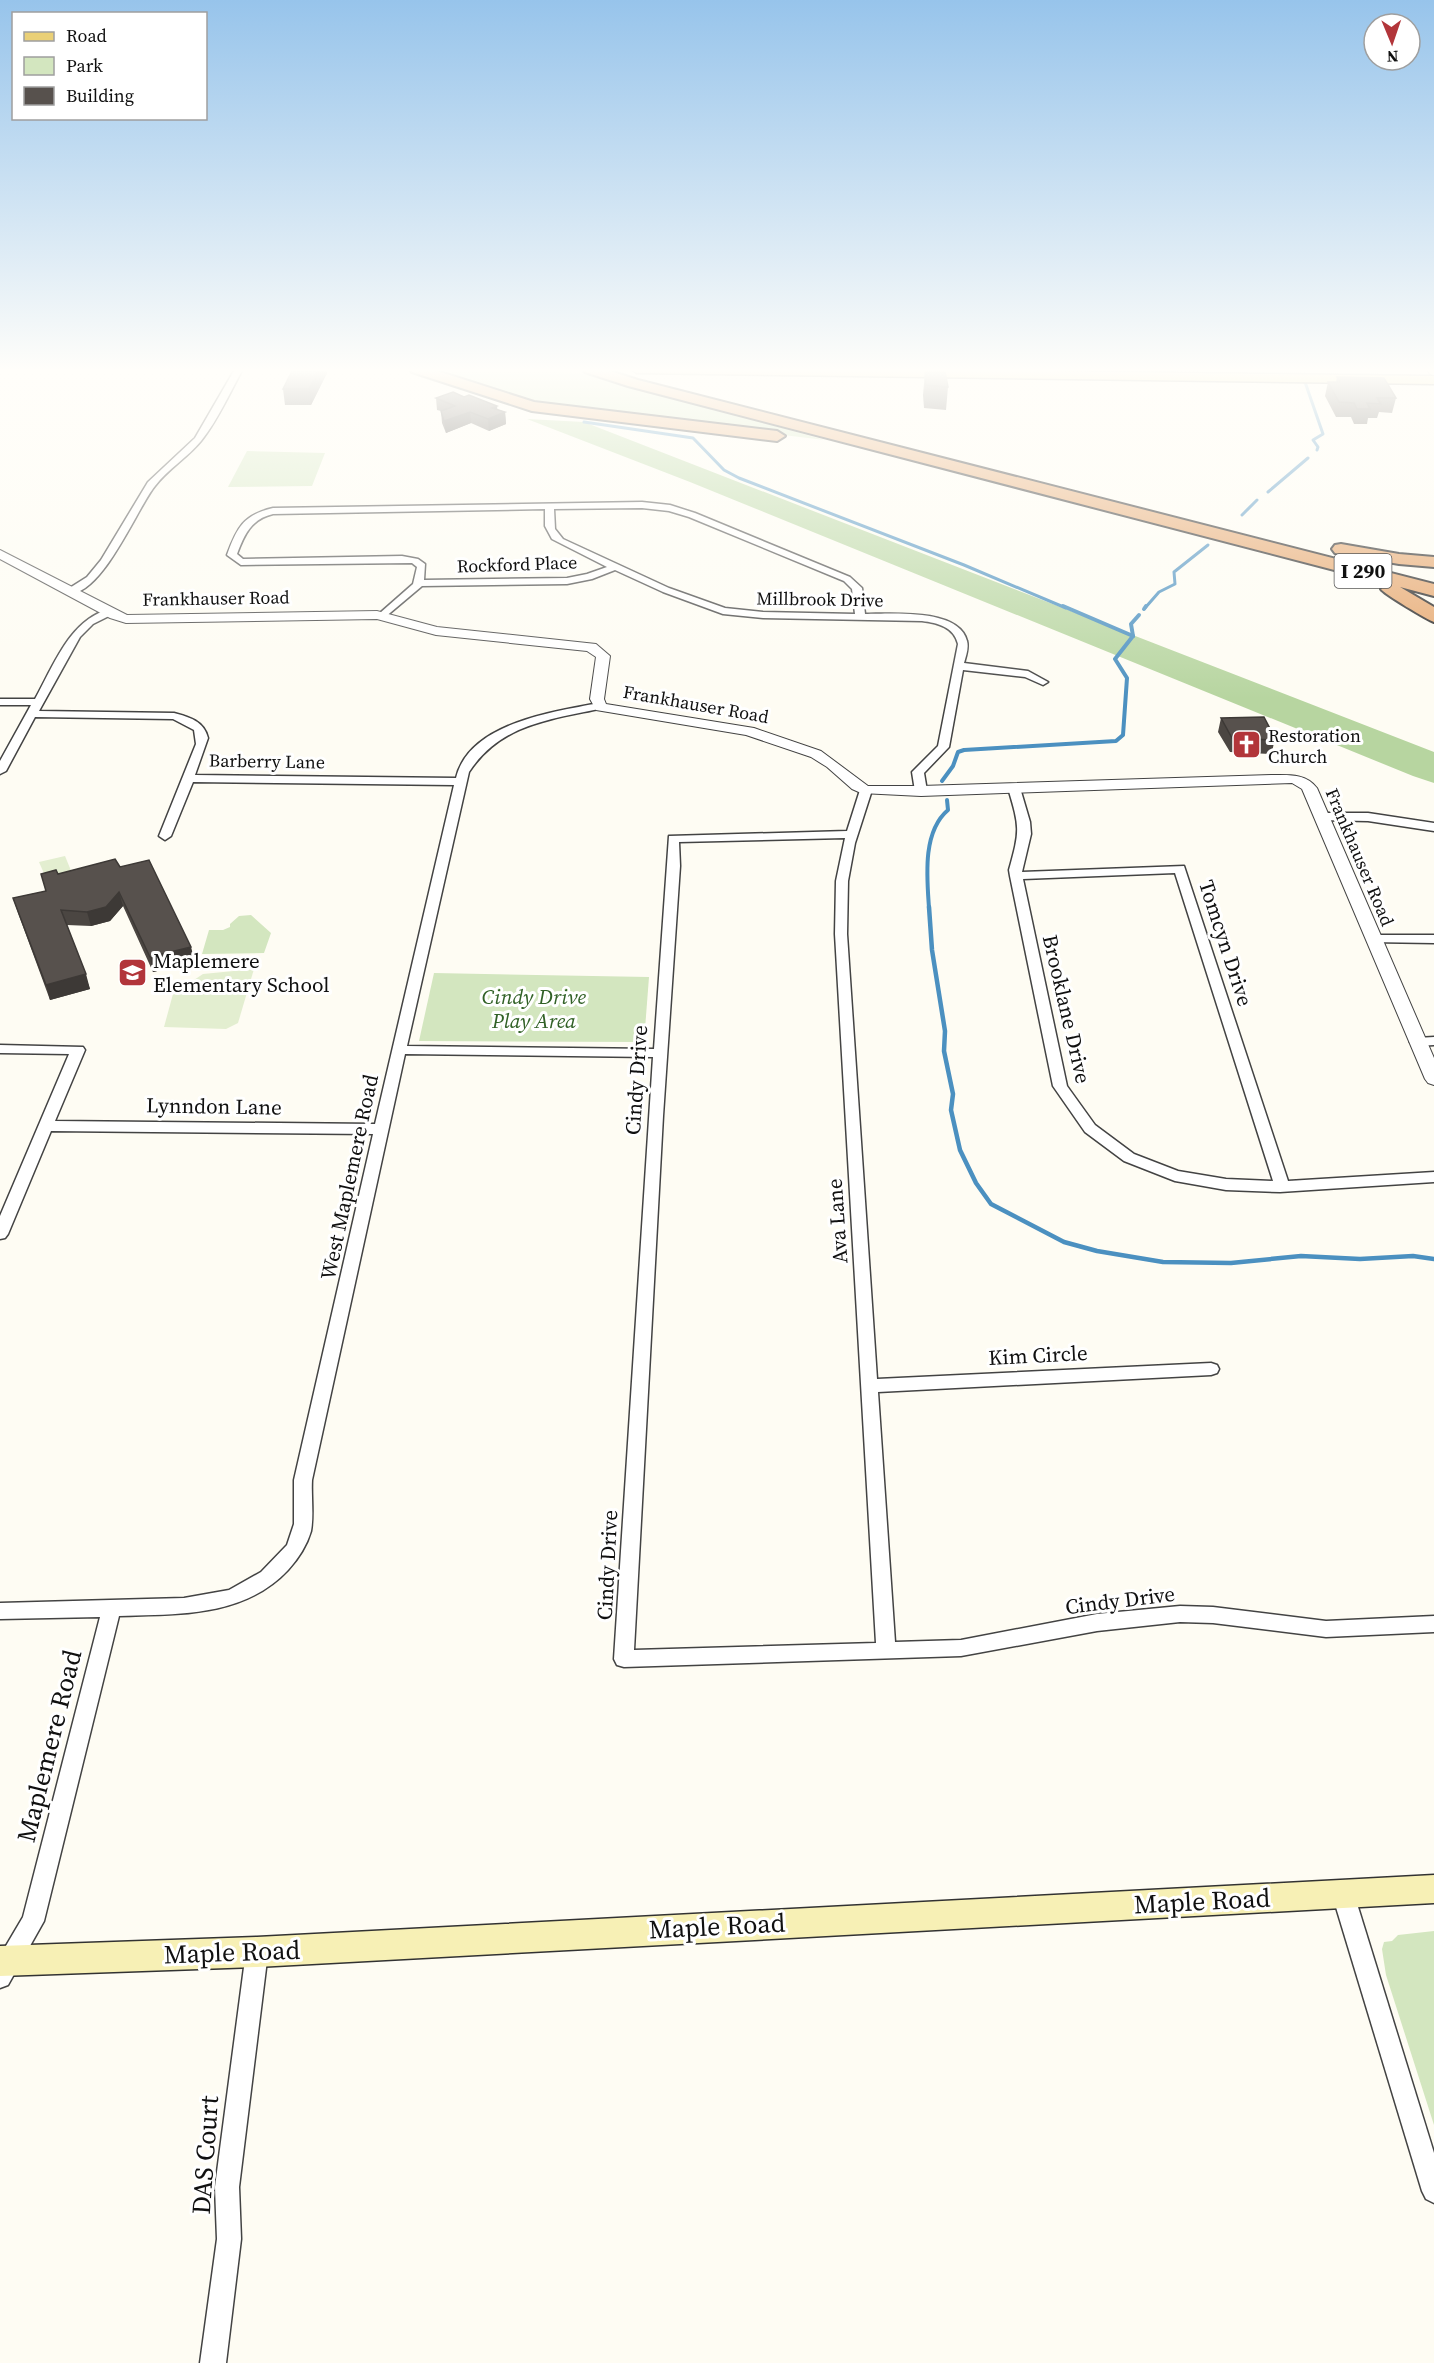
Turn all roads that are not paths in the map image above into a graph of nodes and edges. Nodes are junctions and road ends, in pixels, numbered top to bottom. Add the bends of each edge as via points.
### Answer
1 (156, 479) edge
2 (996, 479) edge
3 (1003, 479) edge
4 (1057, 479) edge
5 (1023, 485) junction
6 (550, 507) junction
7 (1328, 546) junction
8 (1292, 553) junction
9 (0, 554) edge
10 (1434, 562) edge
11 (615, 567) junction
12 (1434, 574) edge
13 (418, 584) junction
14 (1434, 590) edge
15 (71, 591) junction
16 (109, 612) junction
17 (384, 615) junction
18 (860, 616) junction
19 (1434, 616) edge
20 (959, 666) junction
21 (1043, 682) dead end
22 (0, 702) edge
23 (39, 702) junction
24 (599, 706) junction
25 (32, 714) junction
26 (0, 771) edge
27 (188, 778) junction
28 (461, 782) junction
29 (1014, 788) junction
30 (866, 790) junction
31 (921, 791) junction
32 (1322, 817) junction
33 (1434, 827) edge
34 (851, 834) junction
35 (165, 836) dead end
36 (1016, 876) junction
37 (1374, 939) junction
38 (1434, 939) edge
39 (1434, 1041) edge
40 (1417, 1042) junction
41 (0, 1049) edge
42 (399, 1050) junction
43 (661, 1053) junction
44 (1434, 1078) edge
45 (46, 1125) junction
46 (381, 1129) junction
47 (1434, 1177) edge
48 (1282, 1186) junction
49 (0, 1234) edge
50 (1210, 1369) dead end
51 (868, 1386) junction
52 (112, 1608) junction
53 (0, 1611) edge
54 (1434, 1624) edge
55 (886, 1652) junction
56 (1434, 1889) edge
57 (1343, 1894) junction
58 (257, 1952) junction
59 (3, 1966) edge
60 (1434, 2192) edge
61 (213, 2363) edge

1 - 15 street via 105,561 90,579
2 - 5 highway
3 - 5 highway, I 290
4 - 7 highway, I 290
5 - 8 highway, I 290
6 - 11 street, Millbrook Drive via 548,526 553,536
6 - 13 street via 266,512 248,520 232,554 236,560 248,562 409,560 422,566
6 - 18 street via 642,505 692,515 847,579 857,588
7 - 10 highway
7 - 12 highway, I 290
8 - 14 highway, I 290
8 - 19 highway via 1399,593
9 - 15 street, Frankhauser Road
11 - 13 street, Rockford Place via 567,581
11 - 18 street, Millbrook Drive via 723,612
13 - 17 street
15 - 16 street, Frankhauser Road
16 - 17 street, Frankhauser Road via 135,620
16 - 23 street via 89,622 76,635
17 - 24 street, Frankhauser Road via 436,631 594,648 603,656
18 - 20 street, Millbrook Drive via 922,618 950,626 962,639
20 - 21 street via 1028,674
20 - 31 street, Millbrook Drive via 943,747 918,772
22 - 23 street
23 - 25 street
24 - 28 street, West Maplemere Road via 542,717 499,735 469,762
24 - 30 street, Frankhauser Road via 770,736 822,757
25 - 26 street
25 - 27 street, Barberry Lane via 174,716 188,720 200,730 202,741
27 - 28 street, Barberry Lane
27 - 35 street
28 - 42 street, West Maplemere Road
29 - 31 street, Frankhauser Road
29 - 32 street, Frankhauser Road via 1294,779 1308,786
29 - 36 street, Brooklane Drive via 1025,834
30 - 31 street, Frankhauser Road
30 - 34 street, Ava Lane
32 - 33 street via 1368,817
32 - 37 street, Frankhauser Road
34 - 43 street, Cindy Drive via 673,839
34 - 51 street, Ava Lane via 842,881 841,934
36 - 48 street, Brooklane Drive via 1060,1086 1077,1115 1116,1149 1169,1174 1218,1185
36 - 48 street, Tomcyn Drive via 1180,869
37 - 38 street
37 - 40 street, Frankhauser Road
39 - 40 street
40 - 44 street, Frankhauser Road
41 - 45 street via 78,1050
42 - 43 street
42 - 46 street, West Maplemere Road
43 - 55 street, Cindy Drive via 624,1659
45 - 46 street, Lynndon Lane
45 - 49 street
46 - 52 street, West Maplemere Road via 303,1480 299,1538 275,1571 244,1592 203,1604
47 - 48 street, Brooklane Drive
50 - 51 street, Kim Circle
51 - 55 street, Ava Lane
52 - 53 street, West Maplemere Road
52 - 59 street, Maplemere Road via 33,1921
54 - 55 street, Cindy Drive via 1314,1628 1184,1614 1139,1616 961,1648
56 - 57 main road, Maple Road
57 - 58 main road, Maple Road
57 - 60 street
58 - 59 main road, Maple Road
58 - 61 street, DAS Court via 227,2187 229,2239

